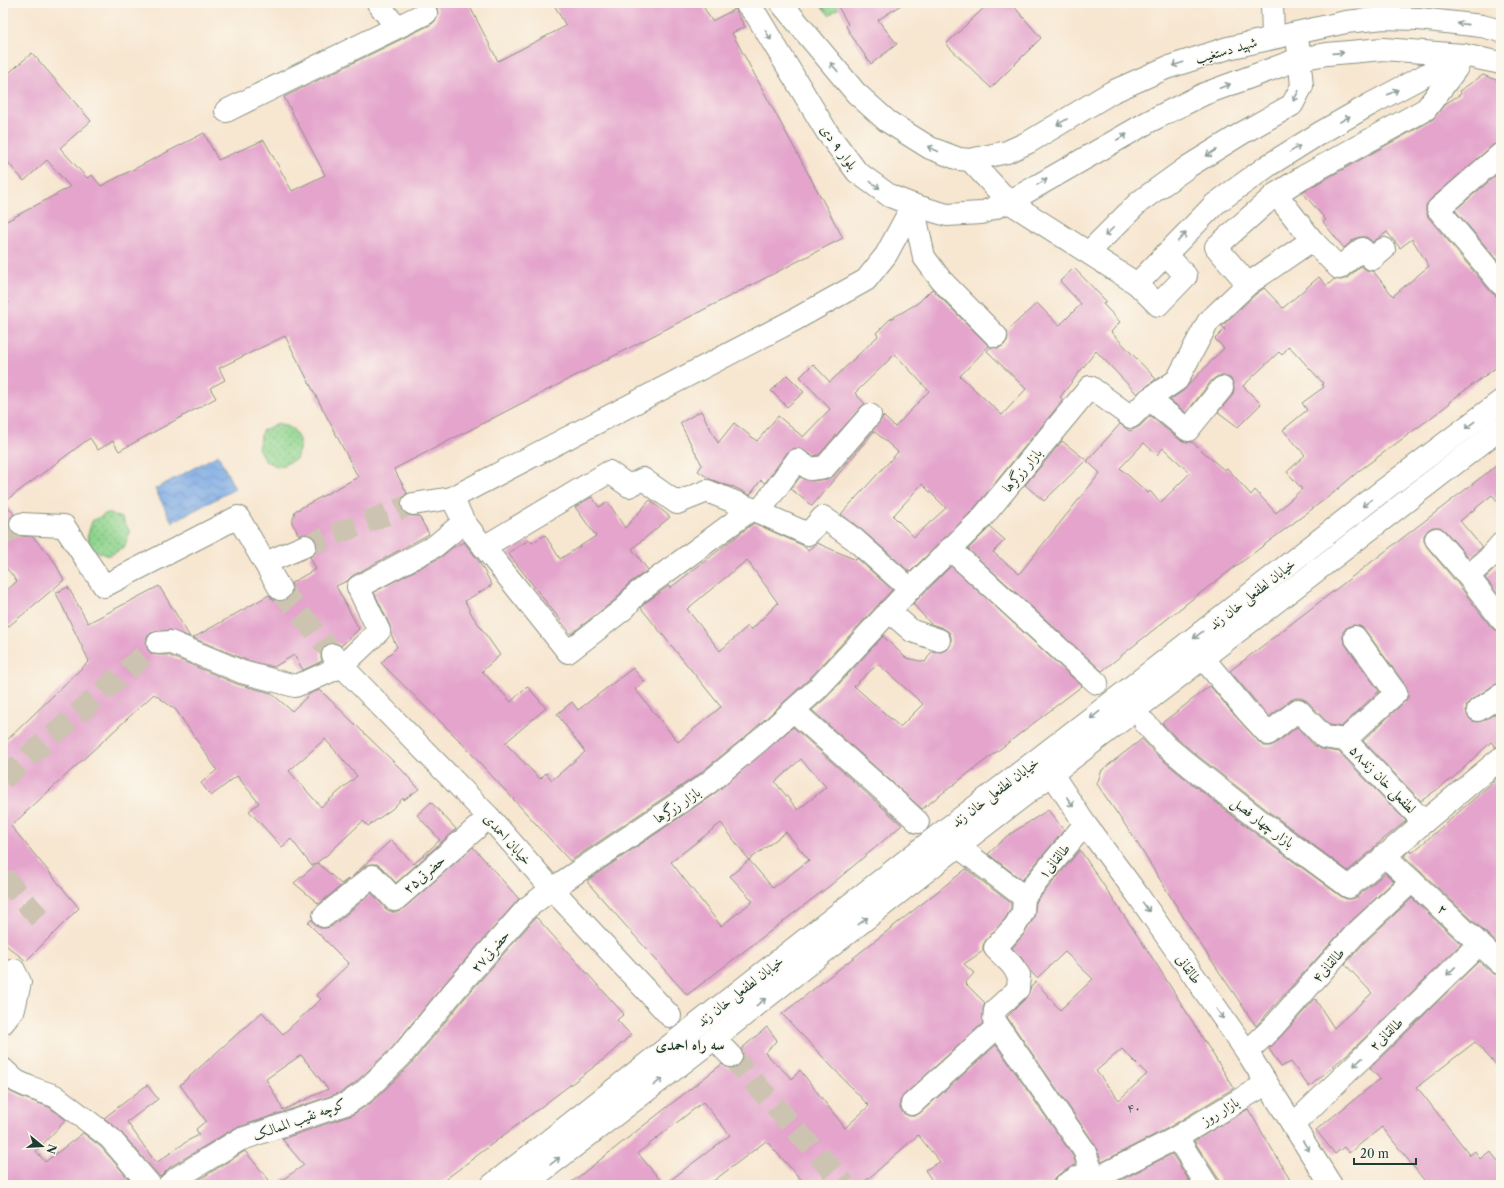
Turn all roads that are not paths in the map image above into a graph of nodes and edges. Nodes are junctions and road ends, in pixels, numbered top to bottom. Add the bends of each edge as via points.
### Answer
1 (378, 3) edge
2 (746, 3) edge
3 (781, 3) edge
4 (1272, 3) edge
5 (1420, 11) edge
6 (426, 13) dead end
7 (1397, 18) junction
8 (396, 27) junction
9 (1501, 31) edge
10 (1296, 32) junction
11 (1273, 37) junction
12 (1409, 51) junction
13 (1463, 55) junction
14 (1299, 59) junction
15 (1501, 63) edge
16 (1417, 79) junction
17 (226, 111) dead end
18 (1501, 154) edge
19 (970, 160) junction
20 (1276, 194) junction
21 (1009, 202) junction
22 (913, 205) junction
23 (1312, 240) junction
24 (1384, 249) dead end
25 (1089, 252) junction
26 (1166, 254) junction
27 (1137, 284) junction
28 (1248, 284) junction
29 (1501, 284) edge
30 (996, 336) dead end
31 (1222, 388) dead end
32 (1149, 399) junction
33 (1501, 401) edge
34 (870, 415) dead end
35 (1501, 428) edge
36 (452, 498) junction
37 (413, 504) tunnel mouth
38 (755, 511) junction
39 (464, 522) junction
40 (21, 524) tunnel mouth
41 (1436, 539) dead end
42 (1501, 544) edge
43 (305, 546) tunnel mouth
44 (484, 547) junction
45 (950, 549) junction
46 (265, 563) junction
47 (1468, 576) junction
48 (280, 589) tunnel mouth
49 (910, 589) junction
50 (889, 611) junction
51 (1501, 619) edge
52 (1355, 637) dead end
53 (938, 640) dead end
54 (158, 643) dead end
55 (1204, 658) junction
56 (337, 660) junction
57 (1097, 683) dead end
58 (1501, 695) edge
59 (1478, 710) dead end
60 (794, 711) junction
61 (1145, 723) dead end
62 (1345, 740) junction
63 (1501, 758) edge
64 (1045, 766) junction
65 (489, 817) junction
66 (918, 822) dead end
67 (1424, 822) junction
68 (1085, 824) junction
69 (940, 834) junction
70 (958, 846) junction
71 (1384, 856) junction
72 (1412, 880) junction
73 (552, 889) junction
74 (1024, 897) junction
75 (324, 916) dead end
76 (1479, 944) junction
77 (1499, 958) edge
78 (14, 970) dead end
79 (670, 1016) dead end
80 (432, 1018) joint
81 (3, 1023) edge
82 (998, 1026) junction
83 (1247, 1052) junction
84 (3, 1069) edge
85 (1269, 1089) junction
86 (912, 1104) dead end
87 (1293, 1125) junction
88 (1178, 1143) junction
89 (1078, 1178) edge
90 (150, 1185) edge
91 (169, 1185) edge
92 (492, 1185) edge
93 (524, 1185) edge
94 (1207, 1185) edge
95 (1331, 1185) edge

1 - 8 street
2 -> 22 street, بلوار ۹ دی via 757,16 827,132 857,172 890,196
19 -> 3 street via 959,159 930,148 887,121 856,93
4 - 11 street
5 - 7 street, شهید دستغیب
9 -> 5 street, شهید دستغیب
6 - 8 street
7 - 10 street, شهید دستغیب via 1346,22
7 - 12 street
8 - 17 street
10 - 11 street, شهید دستغیب
10 - 14 street
11 -> 19 street, شهید دستغیب via 1166,68 1112,92 1029,142 1007,152
12 - 13 street
14 -> 12 street via 1376,50
12 - 16 street
13 - 15 street
13 - 16 street
13 - 20 street via 1456,70 1426,109
21 -> 14 street via 1150,121 1204,94
14 -> 25 street via 1302,86 1292,105 1189,166 1139,202
26 -> 16 street via 1215,204 1270,165 1320,132
18 - 29 street via 1438,209
19 - 21 street
20 - 23 street
20 - 28 street via 1216,247
21 - 22 street, بلوار ۹ دی via 981,213 948,214
21 - 25 street
22 - 30 street via 924,257 941,280
22 - 36 street via 886,255 866,280
23 - 24 street via 1339,268 1362,249 1372,259
23 - 28 street
25 - 27 street
26 - 27 street
26 - 27 street via 1186,276 1158,305
28 - 32 street via 1208,322 1177,380
31 - 32 street via 1188,430
32 - 45 street, بازار زرگرها via 1131,417 1090,387 982,518
33 -> 64 street, خیابان لطفعلی خان زند via 1381,492
34 - 38 street via 826,467 810,469 797,460
35 - 55 street
36 - 37 street
36 - 39 street
38 - 44 street via 707,491 677,503 643,479 629,486 609,472
38 - 44 street via 636,594 624,608 568,652
38 - 49 street via 808,534 823,517 854,538
39 - 44 street
39 - 56 street via 436,546 358,587 379,631
40 - 46 street via 64,526 104,586 238,517
41 - 47 street
42 - 47 street
43 - 46 street
45 - 49 street, بازار زرگرها
45 - 57 street
46 - 48 street
47 - 51 street
49 - 50 street, بازار زرگرها
50 - 53 street via 912,631
50 - 60 street, بازار زرگرها
52 - 62 street via 1396,693
54 - 56 street via 170,642 242,672 295,686 311,680
55 - 62 street, لطفعلی خان زند۵۸ via 1268,734 1298,710 1324,737
55 - 64 street
56 - 65 street, خیابان احمدی
58 - 59 street
60 - 66 street
60 - 73 street, بازار زرگرها via 707,784
61 - 71 street, بازار چهار فصل via 1166,746 1190,766 1349,887
62 - 67 street, لطفعلی خان زند۵۸
63 - 67 street
64 -> 68 street, طالقانی
64 - 69 street, خیابان لطفعلی خان زند
64 - 70 street
65 - 73 street, خیابان احمدی
65 - 75 street, حضرتی۲۵ via 395,900 373,876
67 - 71 street
68 - 74 street, طالقانی۱
68 -> 83 street, طالقانی
69 - 70 street
69 - 92 street, خیابان لطفعلی خان زند
70 - 74 street
93 -> 70 street via 716,1038
71 - 72 street, ۲
72 - 76 street, ۲
72 - 83 street, طالقانی۴ via 1355,934 1274,1026
73 - 79 street, خیابان احمدی
73 - 80 street, حضرتی۲۷ via 527,908
74 - 82 street via 1023,912 1015,926 995,948 1019,975 1018,989 995,1010 994,1020
76 - 77 street, ۲
76 -> 87 street, طالقانی۲
78 - 81 street via 20,982 14,1009
80 - 91 street, کوچه نقیب الممالک via 401,1056 363,1093 348,1103 239,1140
82 - 86 street
82 - 89 street via 1084,1150
83 - 85 street, طالقانی
84 - 90 street via 16,1081 55,1096 98,1128 110,1138
85 - 87 street, طالقانی
85 - 88 street, بازار روز
87 -> 95 street, طالقانی
88 - 89 street, بازار روز via 1101,1176
88 - 94 street

